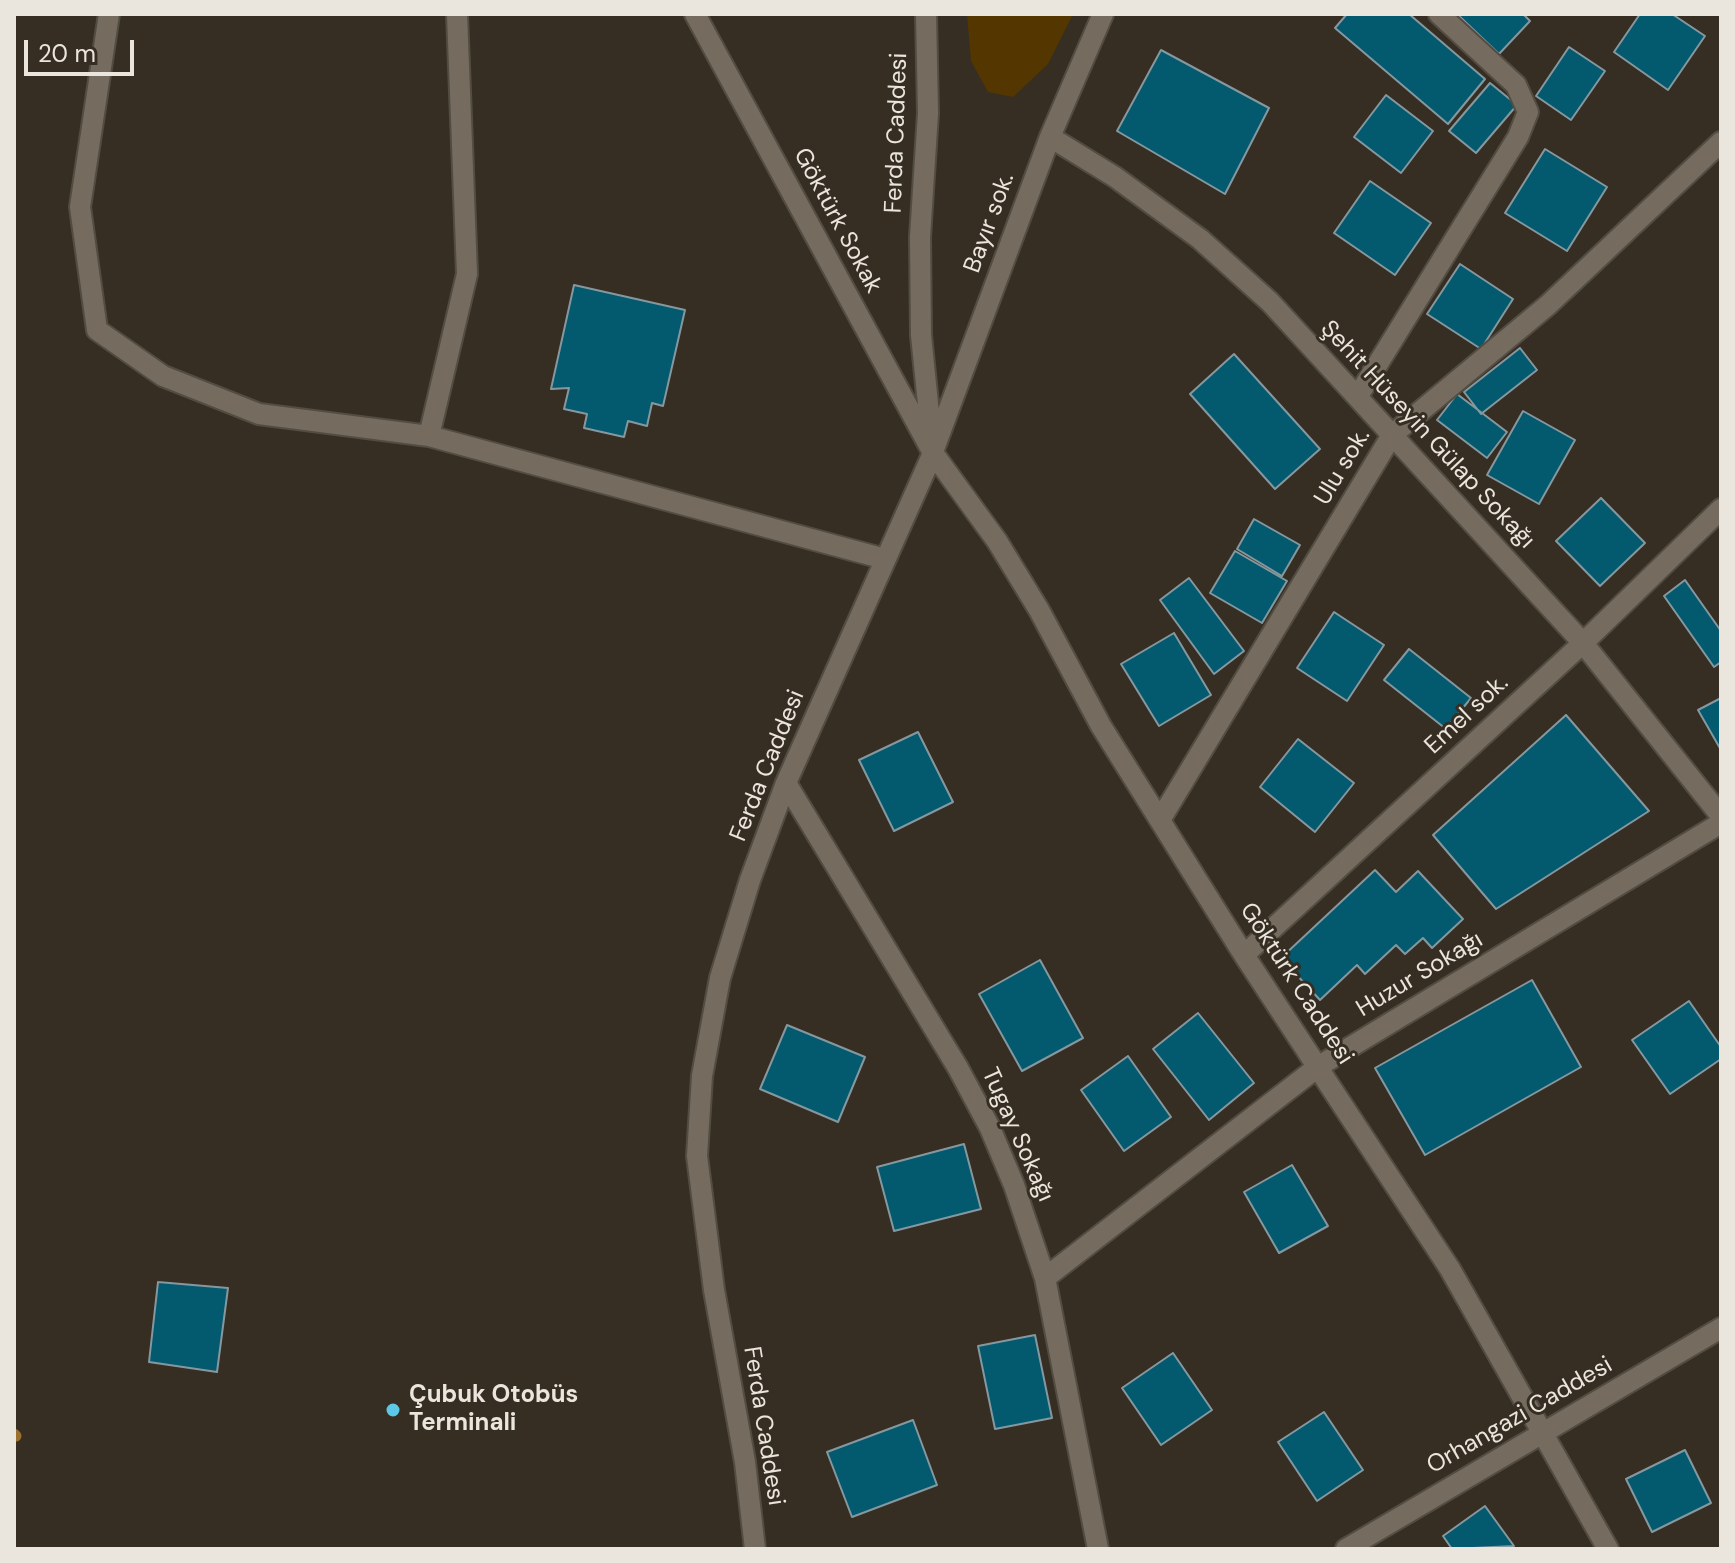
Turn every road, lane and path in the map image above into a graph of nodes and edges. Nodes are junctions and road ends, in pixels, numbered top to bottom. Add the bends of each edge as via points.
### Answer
1 (109, 14) edge
2 (457, 14) edge
3 (695, 14) edge
4 (926, 14) edge
5 (1103, 14) edge
6 (1439, 14) edge
7 (1050, 137) junction
8 (1721, 142) edge
9 (1358, 396) junction
10 (1392, 435) junction
11 (429, 436) junction
12 (933, 453) junction
13 (1721, 509) edge
14 (885, 559) junction
15 (1583, 643) junction
16 (786, 783) junction
17 (1721, 816) edge
18 (1160, 820) junction
19 (1721, 823) edge
20 (1244, 955) junction
21 (1319, 1066) junction
22 (1045, 1278) junction
23 (1721, 1328) edge
24 (1543, 1434) junction
25 (755, 1549) edge
26 (1098, 1549) edge
27 (1346, 1549) edge
28 (1608, 1549) edge

1 - 11 street via 80,207 97,330 163,376 259,414
2 - 11 street via 467,274
3 - 12 street, Göktürk Sokak
4 - 12 street, Ferda Caddesi via 921,335
5 - 7 street, Bayır sok.
6 - 9 street via 1516,85 1528,112 1518,137
7 - 9 street, Şehit Hüseyin Gülap Sokağı via 1200,239 1270,302
7 - 12 street, Bayır sok.
8 - 10 street, Ulu sok. via 1548,305
9 - 10 street, Şehit Hüseyin Gülap Sokağı
10 - 15 street, Şehit Hüseyin Gülap Sokağı
10 - 18 street, Ulu sok.
11 - 14 street
12 - 14 street, Ferda Caddesi
12 - 18 street, Göktürk Caddesi via 997,541
13 - 15 street, Emel sok.
14 - 16 street, Ferda Caddesi
15 - 17 street, Şehit Hüseyin Gülap Sokağı
15 - 20 street, Emel sok.
16 - 22 street, Tugay Sokağı via 990,1128
16 - 25 street, Ferda Caddesi via 720,978 702,1076 697,1156
18 - 20 street, Göktürk Caddesi
19 - 21 street, Huzur Sokağı
20 - 21 street, Göktürk Caddesi
21 - 22 street, Huzur Sokağı
21 - 24 street, Göktürk Caddesi via 1450,1269
22 - 26 street, Tugay Sokağı
23 - 24 street, Orhangazi Caddesi
24 - 27 street, Orhangazi Caddesi
24 - 28 street, Göktürk Caddesi

